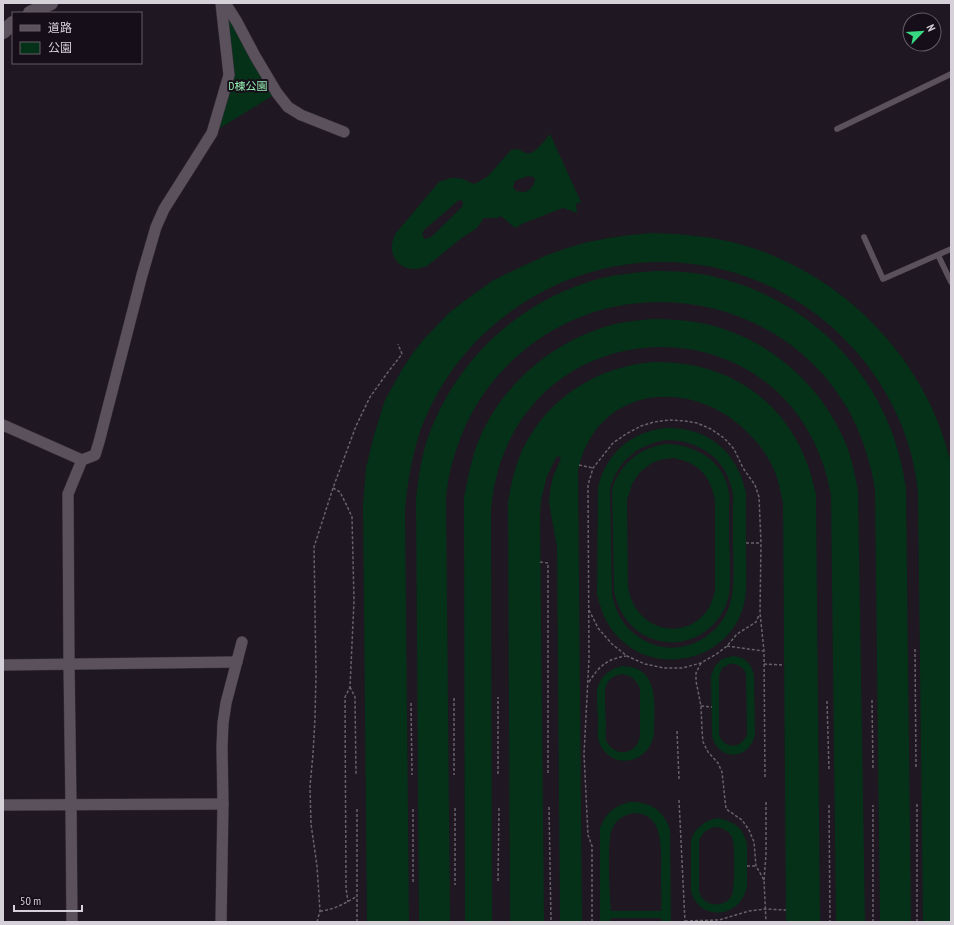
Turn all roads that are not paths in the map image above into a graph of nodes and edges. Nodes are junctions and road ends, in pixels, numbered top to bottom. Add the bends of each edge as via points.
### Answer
1 (51, 3) edge
2 (221, 3) edge
3 (225, 3) edge
4 (32, 12) edge
5 (12, 24) edge
6 (3, 32) edge
7 (951, 74) edge
8 (837, 129) dead end
9 (344, 132) dead end
10 (864, 237) dead end
11 (951, 249) edge
12 (938, 255) junction
13 (951, 282) edge
14 (3, 425) edge
15 (82, 460) junction
16 (242, 642) dead end
17 (237, 662) junction
18 (69, 664) junction
19 (3, 665) edge
20 (223, 804) junction
21 (3, 805) edge
22 (72, 805) junction
23 (72, 922) edge
24 (221, 922) edge

1 - 4 street
2 - 15 street via 229,75 212,133 164,209 156,227 95,455
3 - 9 street via 254,56 288,108
5 - 6 street
7 - 8 lane
10 - 12 lane via 883,279
11 - 12 lane
12 - 13 lane
14 - 15 street
15 - 18 street via 68,494
16 - 17 street
17 - 18 street
17 - 20 street via 226,703 224,723
18 - 19 street
18 - 22 street
20 - 22 street
20 - 24 street
21 - 22 street
22 - 23 street

